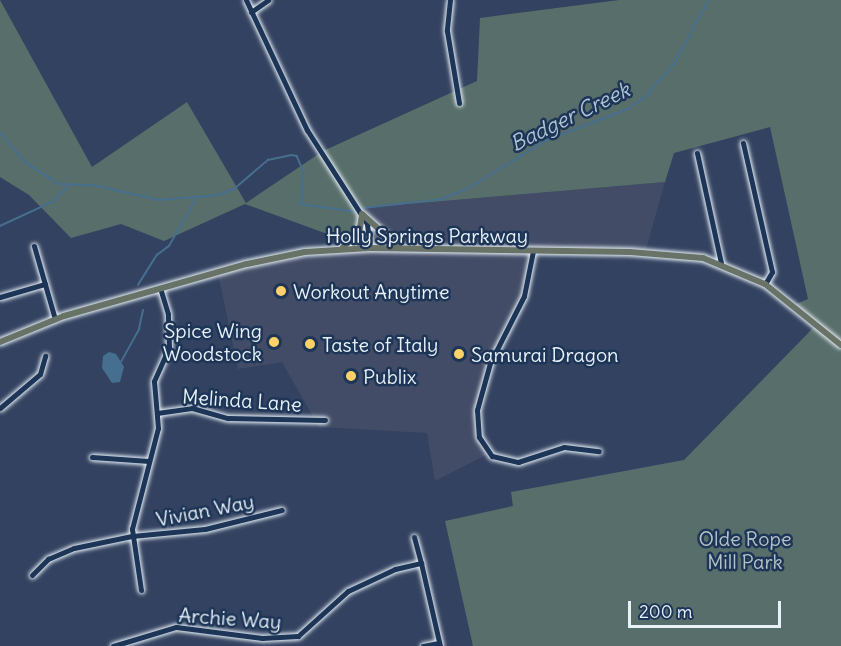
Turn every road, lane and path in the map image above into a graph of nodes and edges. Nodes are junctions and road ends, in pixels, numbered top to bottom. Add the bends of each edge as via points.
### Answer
1 (246, 0) edge
2 (268, 0) edge
3 (451, 1) edge
4 (251, 12) junction
5 (459, 103) dead end
6 (743, 143) dead end
7 (698, 153) dead end
8 (362, 214) junction
9 (33, 246) dead end
10 (370, 248) junction
11 (340, 249) junction
12 (400, 249) junction
13 (532, 251) junction
14 (721, 263) junction
15 (45, 284) junction
16 (765, 284) junction
17 (161, 291) junction
18 (0, 297) edge
19 (55, 319) junction
20 (0, 342) edge
21 (841, 345) edge
22 (45, 356) dead end
23 (0, 408) edge
24 (157, 413) junction
25 (325, 420) dead end
26 (599, 451) dead end
27 (92, 457) dead end
28 (148, 461) junction
29 (282, 510) dead end
30 (132, 536) junction
31 (414, 537) dead end
32 (421, 563) junction
33 (32, 575) dead end
34 (141, 590) dead end
35 (440, 645) edge
36 (113, 646) edge
37 (423, 646) edge

1 - 4 street
2 - 4 street
3 - 5 street via 447,31
4 - 8 street via 307,130
6 - 16 street via 772,272
7 - 14 street
8 - 10 street via 369,230
8 - 11 main road via 359,234
8 - 12 main road
9 - 15 street
10 - 11 main road, Holly Springs Parkway
10 - 12 main road, Holly Springs Parkway
11 - 17 main road, Holly Springs Parkway via 261,260
12 - 13 main road, Holly Springs Parkway
13 - 14 main road, Holly Springs Parkway via 678,254
13 - 26 street via 524,296 490,363 477,410 479,437 492,456 518,462 564,447
14 - 16 main road, Holly Springs Parkway
15 - 18 street
15 - 19 street
16 - 21 main road, Holly Springs Parkway
17 - 19 main road, Holly Springs Parkway
17 - 24 street via 170,340 154,381
19 - 20 main road, Holly Springs Parkway
22 - 23 street via 40,374
24 - 25 street, Melinda Lane via 192,408 228,417
24 - 28 street
27 - 28 street
28 - 30 street
29 - 30 street, Vivian Way via 205,529
30 - 33 street, Vivian Way via 62,552
30 - 34 street
31 - 32 street
32 - 35 street
32 - 36 street, Archie Way via 395,569 348,591 298,636 262,638 176,627
35 - 37 street

